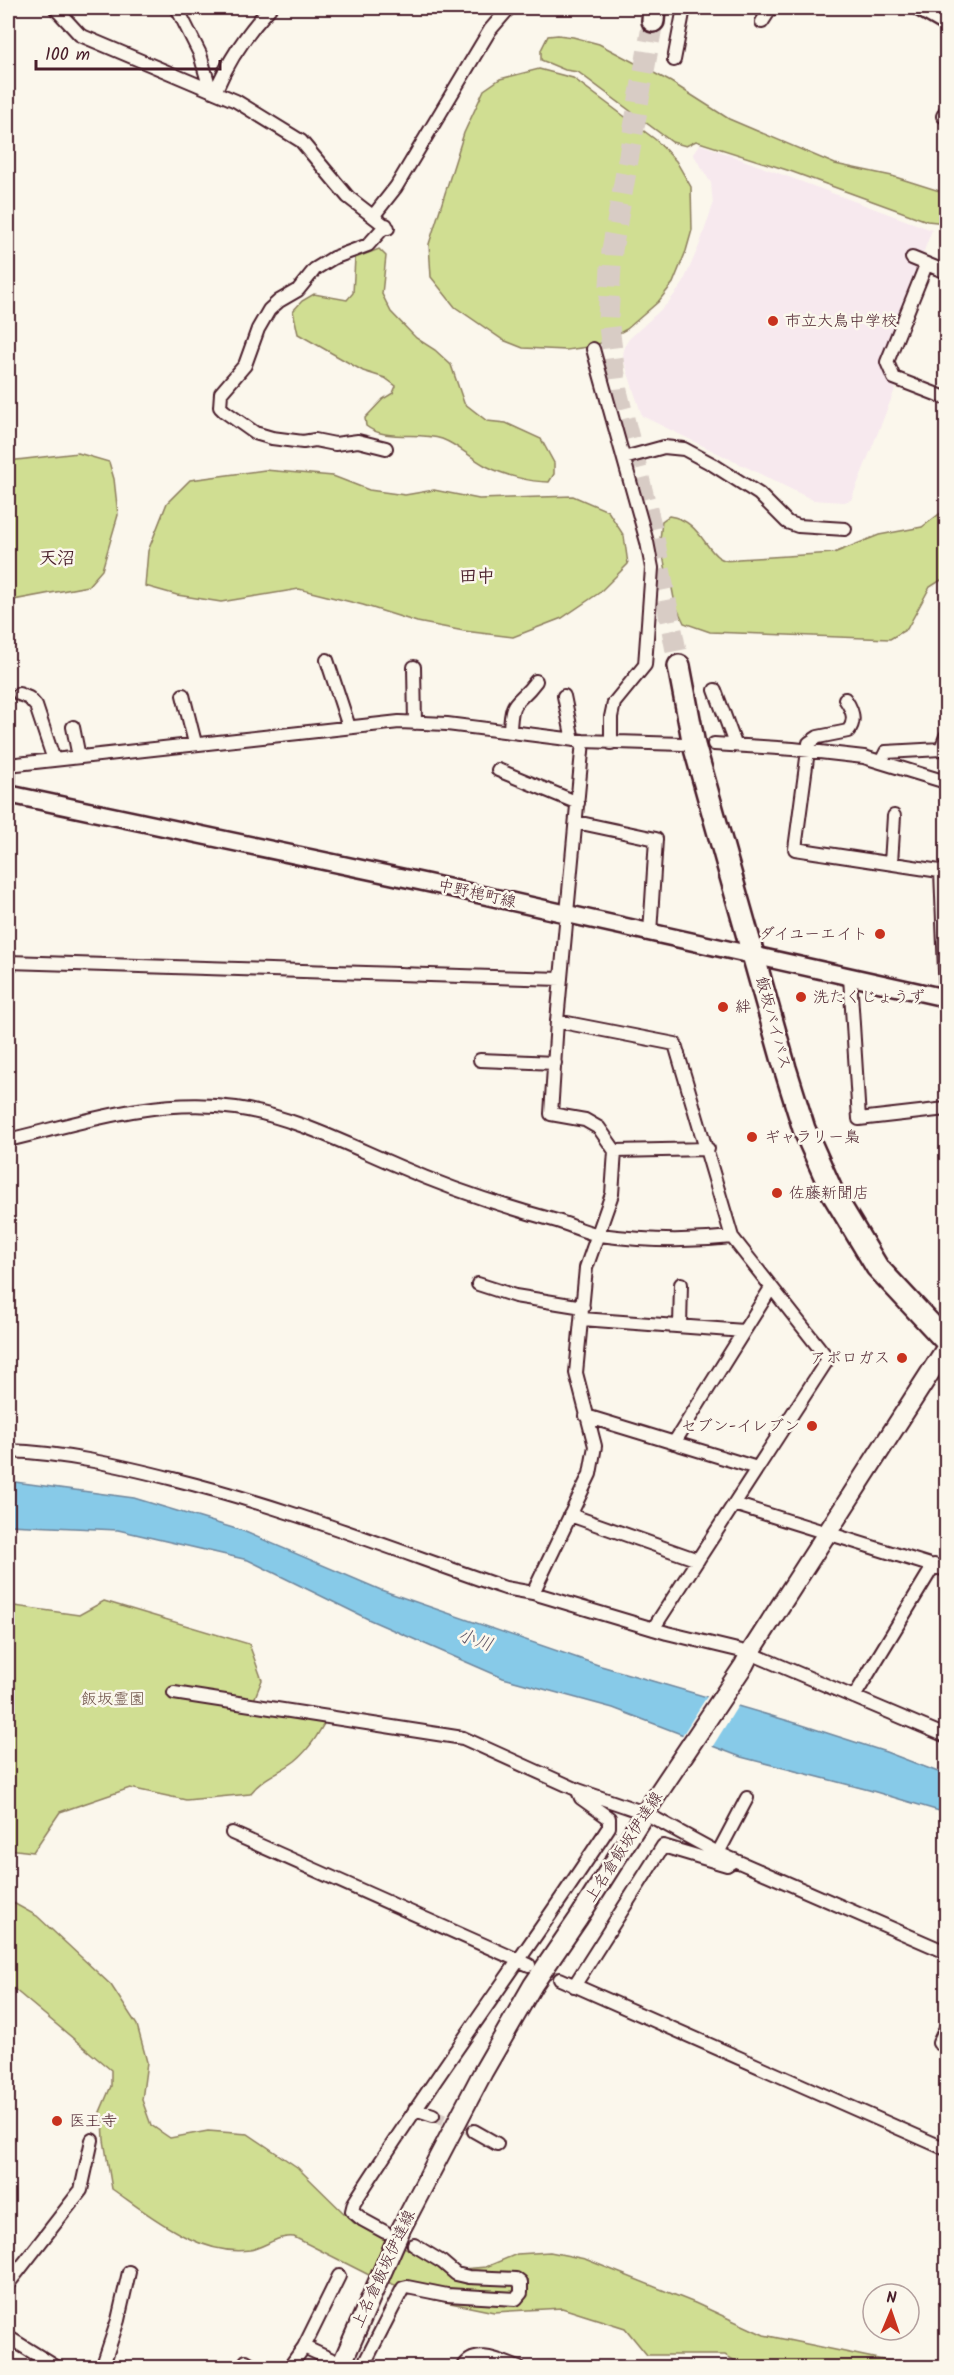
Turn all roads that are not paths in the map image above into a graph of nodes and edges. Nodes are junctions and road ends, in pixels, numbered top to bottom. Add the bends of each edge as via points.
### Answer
1 (55, 8) edge
2 (177, 8) edge
3 (270, 8) edge
4 (509, 8) edge
5 (684, 8) edge
6 (771, 8) edge
7 (920, 8) edge
8 (945, 18) edge
9 (762, 22) dead end
10 (674, 60) dead end
11 (212, 91) junction
12 (374, 215) junction
13 (912, 258) dead end
14 (926, 265) junction
15 (946, 272) edge
16 (593, 349) dead end
17 (946, 398) edge
18 (386, 448) dead end
19 (624, 458) junction
20 (844, 529) dead end
21 (327, 660) dead end
22 (679, 666) tunnel mouth
23 (414, 668) dead end
24 (536, 681) dead end
25 (715, 690) dead end
26 (19, 694) dead end
27 (183, 695) dead end
28 (564, 696) dead end
29 (845, 699) dead end
30 (415, 723) junction
31 (73, 727) dead end
32 (349, 727) junction
33 (510, 732) junction
34 (946, 736) edge
35 (578, 741) junction
36 (195, 743) junction
37 (611, 743) junction
38 (683, 744) dead end
39 (714, 744) dead end
40 (735, 744) junction
41 (807, 750) junction
42 (79, 757) junction
43 (54, 760) junction
44 (881, 762) junction
45 (8, 765) edge
46 (498, 770) dead end
47 (946, 782) edge
48 (8, 794) edge
49 (578, 803) junction
50 (894, 816) dead end
51 (576, 822) junction
52 (891, 863) junction
53 (944, 871) edge
54 (567, 915) junction
55 (650, 933) junction
56 (754, 956) junction
57 (8, 962) edge
58 (850, 977) junction
59 (561, 979) junction
60 (946, 997) edge
61 (557, 1021) junction
62 (480, 1060) dead end
63 (555, 1064) junction
64 (946, 1109) edge
65 (8, 1140) edge
66 (708, 1149) junction
67 (615, 1150) junction
68 (598, 1235) junction
69 (732, 1237) junction
70 (478, 1284) dead end
71 (681, 1284) dead end
72 (771, 1288) junction
73 (582, 1313) junction
74 (680, 1326) junction
75 (744, 1331) junction
76 (946, 1341) edge
77 (946, 1348) edge
78 (586, 1416) junction
79 (674, 1443) junction
80 (8, 1450) edge
81 (757, 1468) junction
82 (734, 1504) junction
83 (570, 1515) junction
84 (827, 1532) junction
85 (698, 1560) junction
86 (940, 1567) edge
87 (533, 1593) junction
88 (654, 1629) junction
89 (747, 1659) junction
90 (174, 1694) dead end
91 (854, 1697) junction
92 (946, 1736) edge
93 (578, 1790) junction
94 (747, 1798) dead end
95 (645, 1813) junction
96 (232, 1833) dead end
97 (718, 1852) junction
98 (735, 1860) junction
99 (946, 1952) edge
100 (524, 1963) junction
101 (560, 1979) dead end
102 (574, 1986) junction
103 (946, 2028) edge
104 (939, 2043) dead end
105 (415, 2109) junction
106 (433, 2115) tunnel mouth
107 (474, 2131) tunnel mouth
108 (92, 2140) dead end
109 (497, 2144) dead end
110 (946, 2149) edge
111 (385, 2232) dead end
112 (414, 2245) dead end
113 (129, 2272) dead end
114 (339, 2276) dead end
115 (8, 2284) edge
116 (8, 2337) edge
117 (304, 2347) junction
118 (340, 2366) edge
119 (58, 2367) edge
120 (102, 2367) edge
121 (288, 2367) edge
122 (362, 2367) edge
123 (463, 2367) edge
124 (519, 2367) edge

1 - 11 street via 80,35
2 - 11 street via 200,54
3 - 11 street via 255,24
4 - 12 street via 490,30 396,187
5 - 10 street
6 - 9 street
7 - 8 main road
11 - 12 street via 236,101 301,141 348,197
12 - 18 street via 387,227 368,245 315,269 298,290 269,310 245,365 219,399 224,411 264,436 295,442 358,441
13 - 14 street
14 - 15 street
14 - 17 street via 887,362 894,378
16 - 19 street
19 - 20 street via 664,447 684,449 759,494 787,522
19 - 37 street via 652,568 645,665 614,703
21 - 32 street
22 - 56 highway, 飯坂バイパス via 694,745
23 - 30 street
24 - 33 street via 525,696 515,700
25 - 40 street
26 - 43 street via 36,705
27 - 36 street
28 - 35 street
29 - 41 street via 851,708 853,725 848,731 812,739
30 - 32 street
30 - 33 street
31 - 42 street
32 - 36 street
33 - 35 street
34 - 44 street via 941,749 886,752
35 - 37 street
35 - 49 street
36 - 42 street
37 - 38 street
39 - 40 street
40 - 41 street
41 - 44 street
41 - 52 street via 795,849
42 - 43 street
43 - 45 street
44 - 47 street
45 - 48 street
46 - 49 street
48 - 54 main road, 中野梍町線
49 - 51 street
50 - 52 street
51 - 54 street
51 - 55 street via 656,838
52 - 53 street
53 - 60 street
54 - 55 main road, 中野梍町線
54 - 59 street
55 - 56 main road, 中野梍町線
56 - 58 main road, 中野梍町線
56 - 76 highway, 飯坂バイパス via 804,1130 833,1194 878,1267
57 - 59 street
58 - 60 main road, 中野梍町線
58 - 64 street via 859,1119
59 - 61 street
61 - 63 street
61 - 66 street via 675,1044
62 - 63 street
63 - 67 street via 551,1114 585,1120 599,1128
65 - 68 street via 149,1107 187,1104 238,1108 312,1130 448,1188
66 - 67 street
66 - 69 street
67 - 68 street via 612,1194
68 - 69 street via 674,1240
68 - 73 street via 586,1268
69 - 72 street
70 - 73 street
71 - 74 street
72 - 75 street
72 - 81 street via 828,1359
73 - 74 street
73 - 78 street via 576,1373
74 - 75 street
75 - 79 street
77 - 84 main road, 上名倉飯坂伊達線
78 - 79 street
78 - 83 street via 595,1446 594,1460
79 - 81 street
80 - 87 street via 76,1457 200,1486 309,1519 505,1588
81 - 82 street
82 - 84 street
82 - 85 street
83 - 85 street
83 - 87 street
84 - 86 street
84 - 89 main road, 上名倉飯坂伊達線
85 - 88 street
86 - 91 street
87 - 88 street
88 - 89 street
89 - 91 street
89 - 95 main road, 上名倉飯坂伊達線
90 - 93 street via 452,1735
91 - 92 street
93 - 95 street
93 - 100 street via 581,1798 609,1818 609,1827
94 - 97 street
95 - 97 street
95 - 118 main road, 上名倉飯坂伊達線 via 533,1985 483,2072 401,2229
96 - 100 street
97 - 98 street
98 - 99 street
98 - 102 street via 727,1865 663,1846
100 - 105 street via 455,2050
101 - 102 street
102 - 110 street
103 - 104 street
105 - 106 street
105 - 111 street via 352,2211
107 - 109 street
108 - 115 street via 81,2190
112 - 122 street via 456,2274 516,2279 521,2283 521,2293 516,2299 403,2288
113 - 120 street
114 - 117 street
116 - 119 street
117 - 118 street
117 - 121 street
123 - 124 street via 471,2358 480,2356

